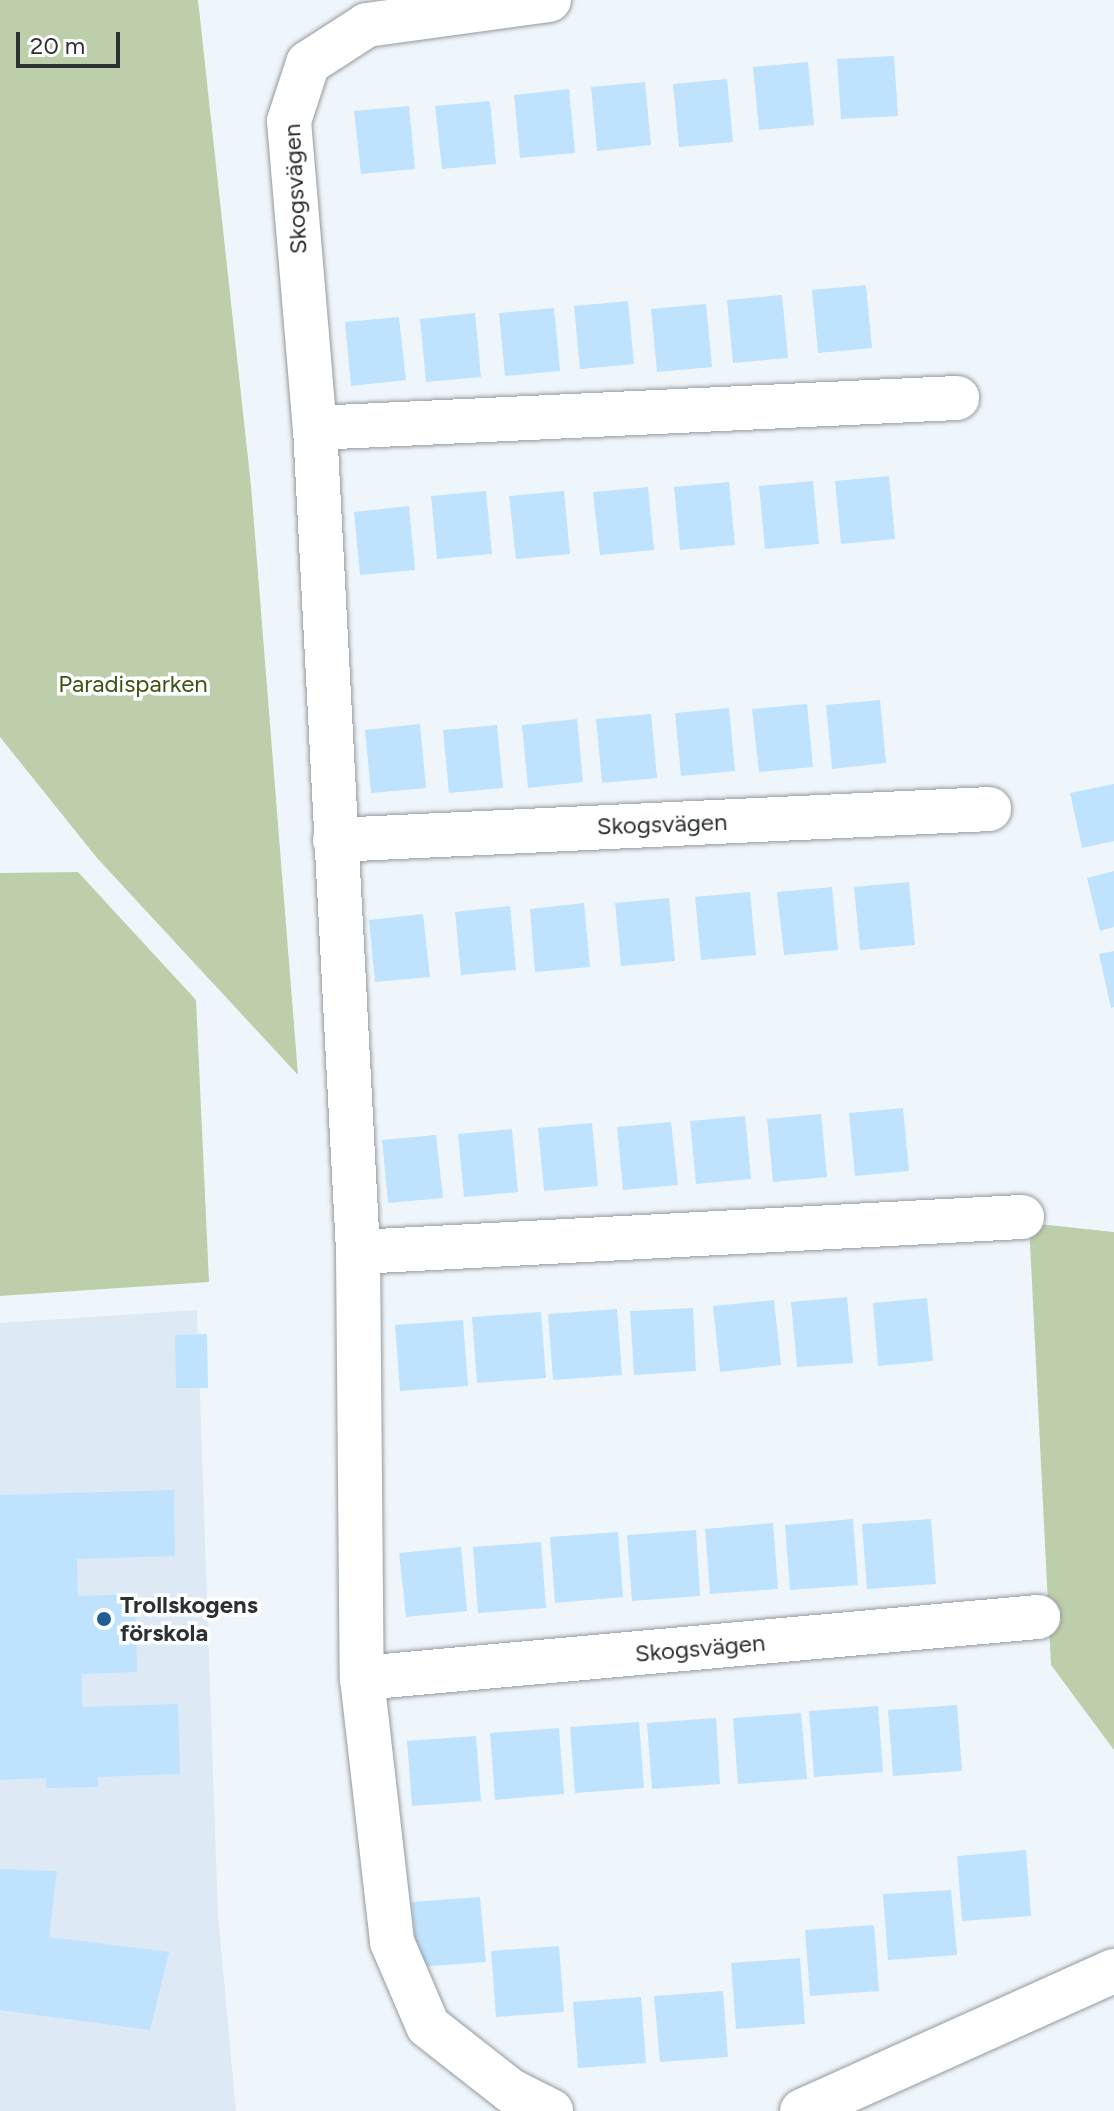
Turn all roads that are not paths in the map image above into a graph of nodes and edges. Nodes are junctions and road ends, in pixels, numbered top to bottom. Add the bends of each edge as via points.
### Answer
1 (531, 1) edge
2 (957, 398) dead end
3 (315, 428) junction
4 (989, 809) dead end
5 (335, 840) junction
6 (1022, 1217) dead end
7 (358, 1252) junction
8 (1038, 1617) dead end
9 (362, 1678) junction
10 (1114, 1971) edge
11 (551, 2111) edge
12 (802, 2111) edge

1 - 3 street, Skogsvägen via 367,25 308,63 289,121
2 - 3 street
3 - 5 street, Skogsvägen
4 - 5 street, Skogsvägen
5 - 7 street, Skogsvägen
6 - 7 street
7 - 9 street, Skogsvägen
8 - 9 street, Skogsvägen
9 - 11 street, Skogsvägen via 392,1942 406,1981 428,2026 464,2058
10 - 12 street

